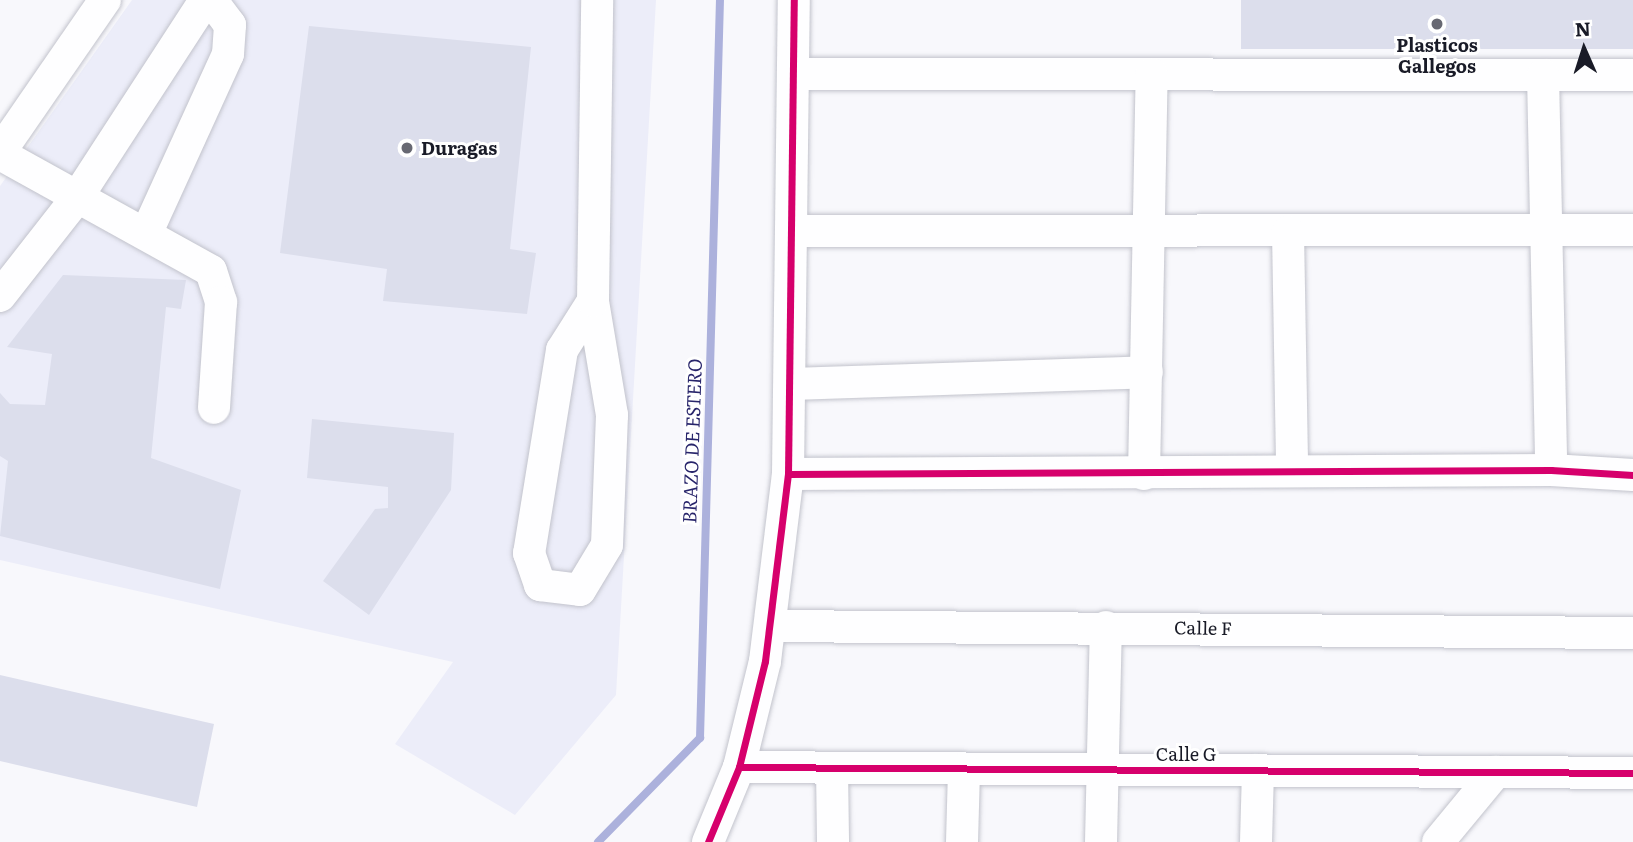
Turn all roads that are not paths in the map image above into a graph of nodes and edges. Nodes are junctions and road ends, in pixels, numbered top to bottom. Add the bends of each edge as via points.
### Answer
1 (106, 0) edge
2 (205, 0) edge
3 (211, 0) edge
4 (597, 0) edge
5 (794, 0) edge
6 (795, 74) junction
7 (1152, 74) junction
8 (1543, 75) junction
9 (1633, 75) edge
10 (0, 153) edge
11 (76, 198) junction
12 (1543, 229) junction
13 (1149, 230) junction
14 (1633, 230) edge
15 (791, 231) junction
16 (1288, 232) junction
17 (146, 234) junction
18 (0, 296) edge
19 (593, 301) junction
20 (1147, 372) junction
21 (792, 384) junction
22 (214, 408) dead end
23 (1292, 470) junction
24 (1551, 471) junction
25 (788, 474) junction
26 (1144, 474) junction
27 (1633, 475) edge
28 (772, 626) junction
29 (1106, 627) junction
30 (1633, 633) edge
31 (739, 767) junction
32 (832, 768) junction
33 (964, 769) junction
34 (1102, 769) junction
35 (1258, 770) junction
36 (1496, 772) junction
37 (1633, 773) edge
38 (708, 842) edge
39 (833, 842) edge
40 (962, 842) edge
41 (1101, 842) edge
42 (1256, 842) edge
43 (1438, 842) edge

1 - 10 street
2 - 11 street
3 - 17 street via 230,24 228,54
4 - 19 street
5 - 6 street
6 - 7 street
6 - 15 street
7 - 8 street
7 - 13 street
8 - 9 street
8 - 12 street
10 - 11 street
11 - 17 street
11 - 18 street
12 - 14 street
12 - 16 street
12 - 24 street
13 - 15 street
13 - 16 street
13 - 20 street
15 - 21 street
16 - 23 street
17 - 22 street via 211,271 218,284 221,302
19 - 19 street via 562,350 529,553 540,585 580,590 607,545 612,415
20 - 21 street
20 - 26 street
21 - 25 street
23 - 24 street
23 - 26 street
24 - 27 street
25 - 26 street
25 - 28 street
28 - 29 street, Calle F
28 - 31 street
29 - 30 street, Calle F
29 - 34 street
31 - 32 street, Calle G
31 - 38 street
32 - 33 street, Calle G
32 - 39 street
33 - 34 street, Calle G
33 - 40 street
34 - 35 street, Calle G
34 - 41 street
35 - 36 street, Calle G
35 - 42 street
36 - 37 street, Calle G
36 - 43 street

